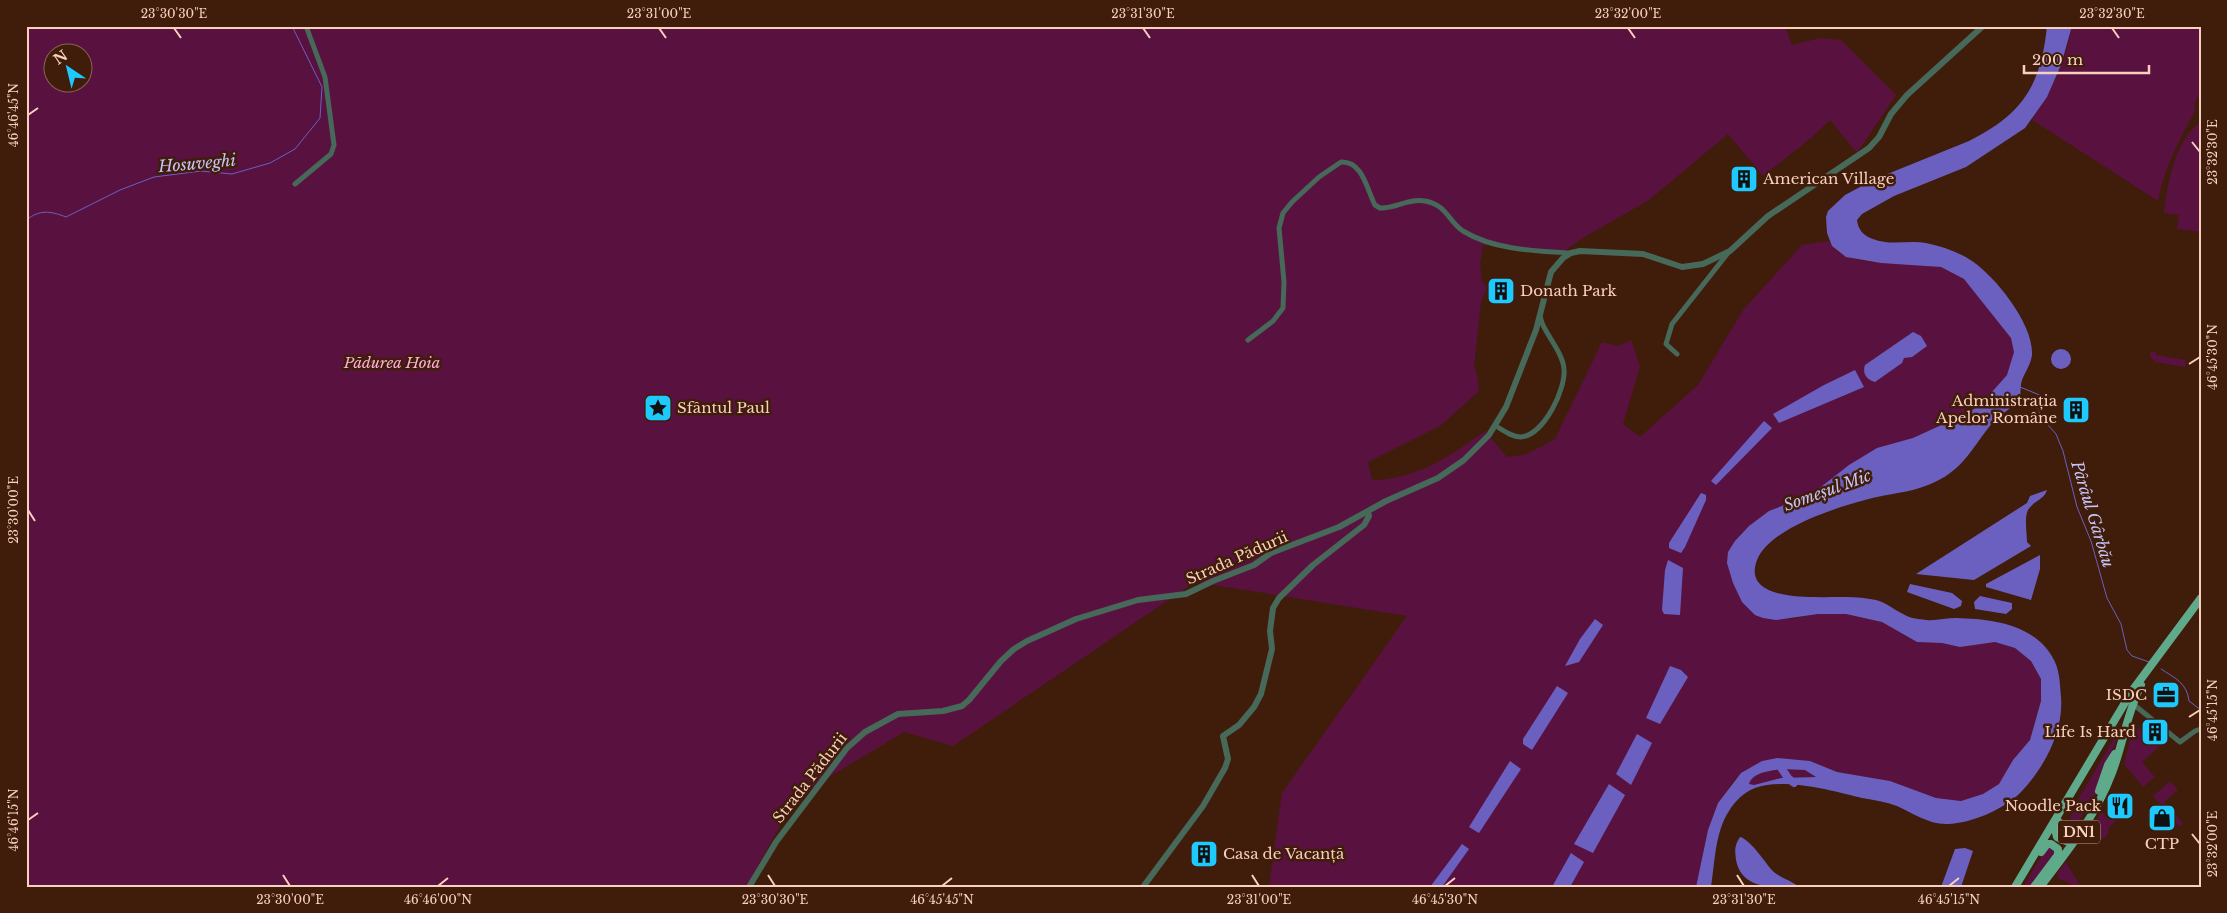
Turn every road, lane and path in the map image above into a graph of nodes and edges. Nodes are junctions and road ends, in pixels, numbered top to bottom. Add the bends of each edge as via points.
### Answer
1 (306, 26) edge
2 (1983, 26) edge
3 (295, 184) dead end
4 (1730, 251) junction
5 (1571, 253) junction
6 (1540, 316) junction
7 (1248, 340) dead end
8 (1677, 354) dead end
9 (1496, 426) junction
10 (1368, 511) junction
11 (2201, 598) edge
12 (2153, 664) junction
13 (2133, 704) junction
14 (2201, 729) edge
15 (2120, 746) junction
16 (2068, 799) junction
17 (749, 887) edge
18 (1143, 887) edge
19 (2015, 887) edge
20 (2020, 887) edge
21 (2034, 887) edge
22 (2040, 887) edge

1 - 3 street via 325,77 334,145 331,154
2 - 4 street via 1900,102 1869,148 1768,216
4 - 5 street via 1703,264 1688,267 1643,254
4 - 8 street via 1672,324 1666,344
5 - 6 street, Strada Pădurii via 1560,259 1551,272
5 - 7 street via 1486,242 1460,229 1447,212 1426,201 1380,208 1375,205 1359,170 1341,162 1319,177 1283,213 1279,228 1284,276 1283,308 1273,321
6 - 9 street, Strada Pădurii via 1515,386
6 - 9 street via 1564,366 1564,378 1556,398 1547,419 1532,433 1521,437 1510,435
9 - 10 street, Strada Pădurii via 1478,448 1442,476
10 - 17 street, Strada Pădurii via 1335,530 1271,553 1254,564 1186,594 1144,598 1072,620 1014,649 962,706 943,711 898,714 865,732 847,748 776,842
10 - 18 street via 1364,525 1309,568 1276,604 1270,631 1272,649 1258,700 1239,725 1224,736 1228,759 1225,768 1203,806
11 - 12 main road, DN1
12 - 13 main road, DN1
12 - 16 main road, DN1 via 2132,691
13 - 14 street via 2180,742
13 - 15 main road, DN1
15 - 16 main road via 2108,765 2092,806 2066,841 2055,833
15 - 22 main road, DN1 via 2112,774 2094,810
16 - 19 main road, DN1
20 - 21 main road via 2044,848 2051,844 2058,849 2058,855

